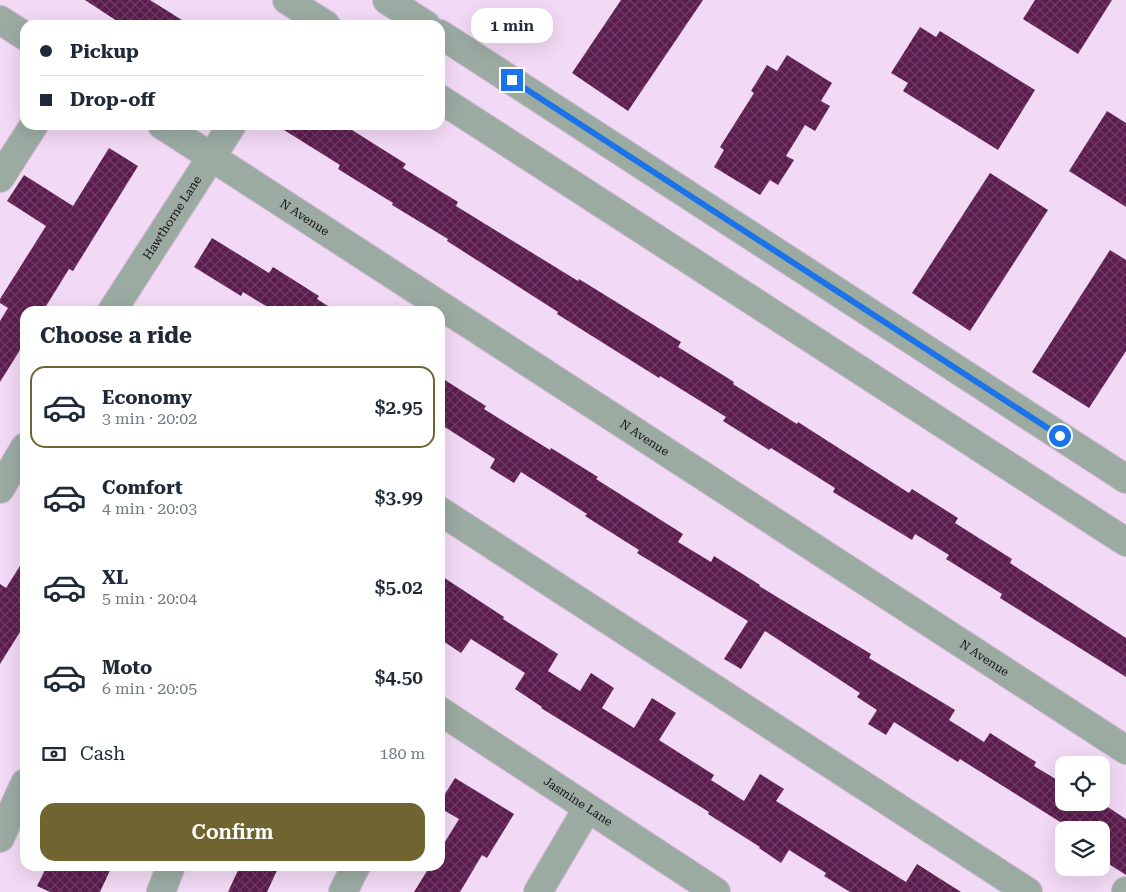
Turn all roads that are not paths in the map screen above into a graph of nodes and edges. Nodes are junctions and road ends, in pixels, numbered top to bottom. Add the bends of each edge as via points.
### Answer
1 (387, 0) edge
2 (0, 20) edge
3 (418, 20) edge
4 (20, 33) edge
5 (445, 37) edge
6 (445, 102) edge
7 (31, 130) edge
8 (170, 130) edge
9 (229, 130) edge
10 (212, 157) junction
11 (0, 178) edge
12 (121, 306) edge
13 (442, 306) edge
14 (445, 308) edge
15 (20, 455) edge
16 (1126, 478) edge
17 (0, 489) edge
18 (445, 514) edge
19 (1126, 542) edge
20 (445, 720) edge
21 (1126, 750) edge
22 (20, 793) edge
23 (587, 809) junction
24 (0, 838) edge
25 (169, 871) edge
26 (353, 871) edge
27 (160, 892) edge
28 (342, 892) edge
29 (538, 892) edge
30 (716, 892) edge
31 (1028, 892) edge

1 - 3 street
2 - 4 street
5 - 16 street
6 - 19 street
7 - 11 street
8 - 10 street, N Avenue
9 - 10 street, Hawthorne Lane
10 - 12 street, Hawthorne Lane
10 - 13 street, N Avenue
14 - 21 street, N Avenue
15 - 17 street
18 - 31 street
20 - 23 street, Jasmine Lane
22 - 24 street
23 - 29 street
23 - 30 street, Jasmine Lane
25 - 27 street
26 - 28 street

